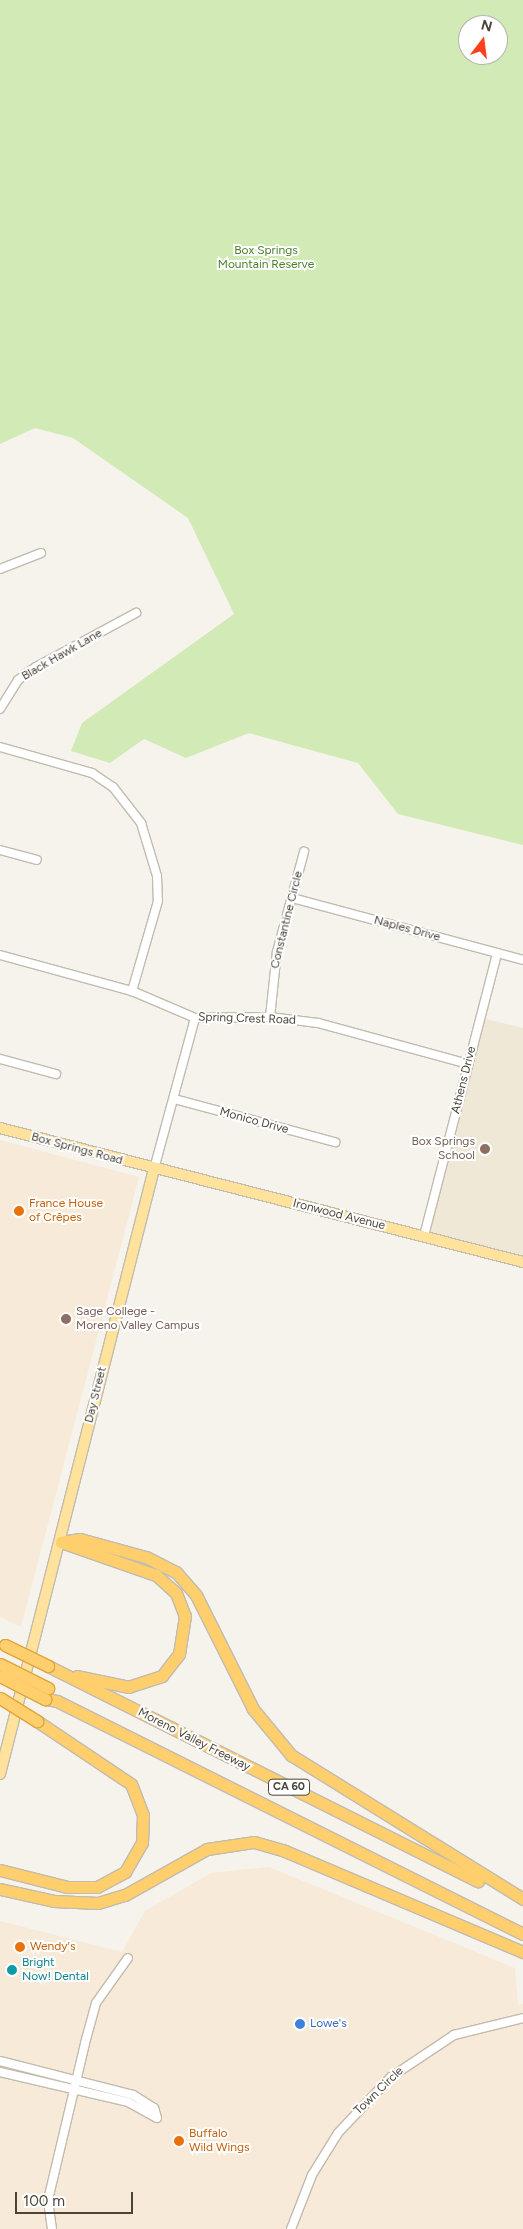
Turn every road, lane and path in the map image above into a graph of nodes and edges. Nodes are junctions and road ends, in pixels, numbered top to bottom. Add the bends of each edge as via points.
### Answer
1 (41, 553) dead end
2 (0, 569) edge
3 (136, 613) dead end
4 (0, 709) edge
5 (0, 747) edge
6 (0, 850) edge
7 (304, 852) dead end
8 (37, 860) dead end
9 (292, 898) junction
10 (497, 953) junction
11 (0, 956) edge
12 (523, 960) edge
13 (132, 991) junction
14 (270, 1017) junction
15 (195, 1018) junction
16 (0, 1059) edge
17 (468, 1064) junction
18 (56, 1074) dead end
19 (174, 1099) junction
20 (0, 1128) edge
21 (335, 1142) dead end
22 (154, 1169) junction
23 (424, 1236) junction
24 (523, 1262) edge
25 (61, 1542) junction
26 (3, 1644) edge
27 (0, 1664) edge
28 (52, 1668) junction
29 (0, 1676) edge
30 (46, 1694) junction
31 (0, 1698) edge
32 (0, 1774) edge
33 (0, 1870) edge
34 (0, 1889) edge
35 (523, 1899) edge
36 (523, 1903) edge
37 (523, 1934) edge
38 (523, 1952) edge
39 (128, 1958) dead end
40 (523, 2018) edge
41 (0, 2061) edge
42 (0, 2072) edge
43 (76, 2082) junction
44 (74, 2092) junction
45 (52, 2229) edge
46 (292, 2229) edge

1 - 2 street
3 - 4 street, Black Hawk Lane via 36,667 18,680
5 - 13 street via 92,773 124,797 141,823 157,876 158,901
6 - 8 street
7 - 9 street, Constantine Circle
9 - 10 street, Naples Drive
9 - 14 street, Constantine Circle via 274,972
10 - 12 street, Naples Drive
10 - 17 street, Athens Drive
11 - 13 street, Spring Crest Road
13 - 15 street, Spring Crest Road
14 - 15 street, Spring Crest Road
14 - 17 street, Spring Crest Road via 318,1023
15 - 19 street, Day Street
16 - 18 street
17 - 23 street, Athens Drive
19 - 21 street, Monico Drive
19 - 22 street, Day Street
20 - 22 main road, Box Springs Road
22 - 23 main road, Ironwood Avenue
22 - 25 main road, Day Street
23 - 24 main road, Ironwood Avenue
25 - 28 highway via 156,1575 183,1604 186,1633 169,1669 142,1684 113,1685
25 - 32 main road, Day Street
25 - 35 highway via 80,1539 146,1557 176,1572 205,1612 252,1709 291,1755
26 - 28 highway, Moreno Valley Freeway / CA 60, bridge
27 - 30 highway, bridge
28 - 36 highway, Moreno Valley Freeway / CA 60
29 - 30 highway, CA 60, bridge
30 - 37 highway, CA 60
31 - 33 highway, bridge via 131,1784 144,1815 142,1843 125,1872 97,1888 67,1887
34 - 38 highway via 69,1904 98,1903 125,1895 207,1849 254,1842 285,1850
39 - 43 street via 96,2003
40 - 46 street, Town Circle via 454,2035 391,2077 338,2133 312,2175
41 - 43 street
42 - 44 street
43 - 44 street
43 - 44 street via 133,2095 154,2108 157,2118 128,2102
44 - 45 street via 48,2200

